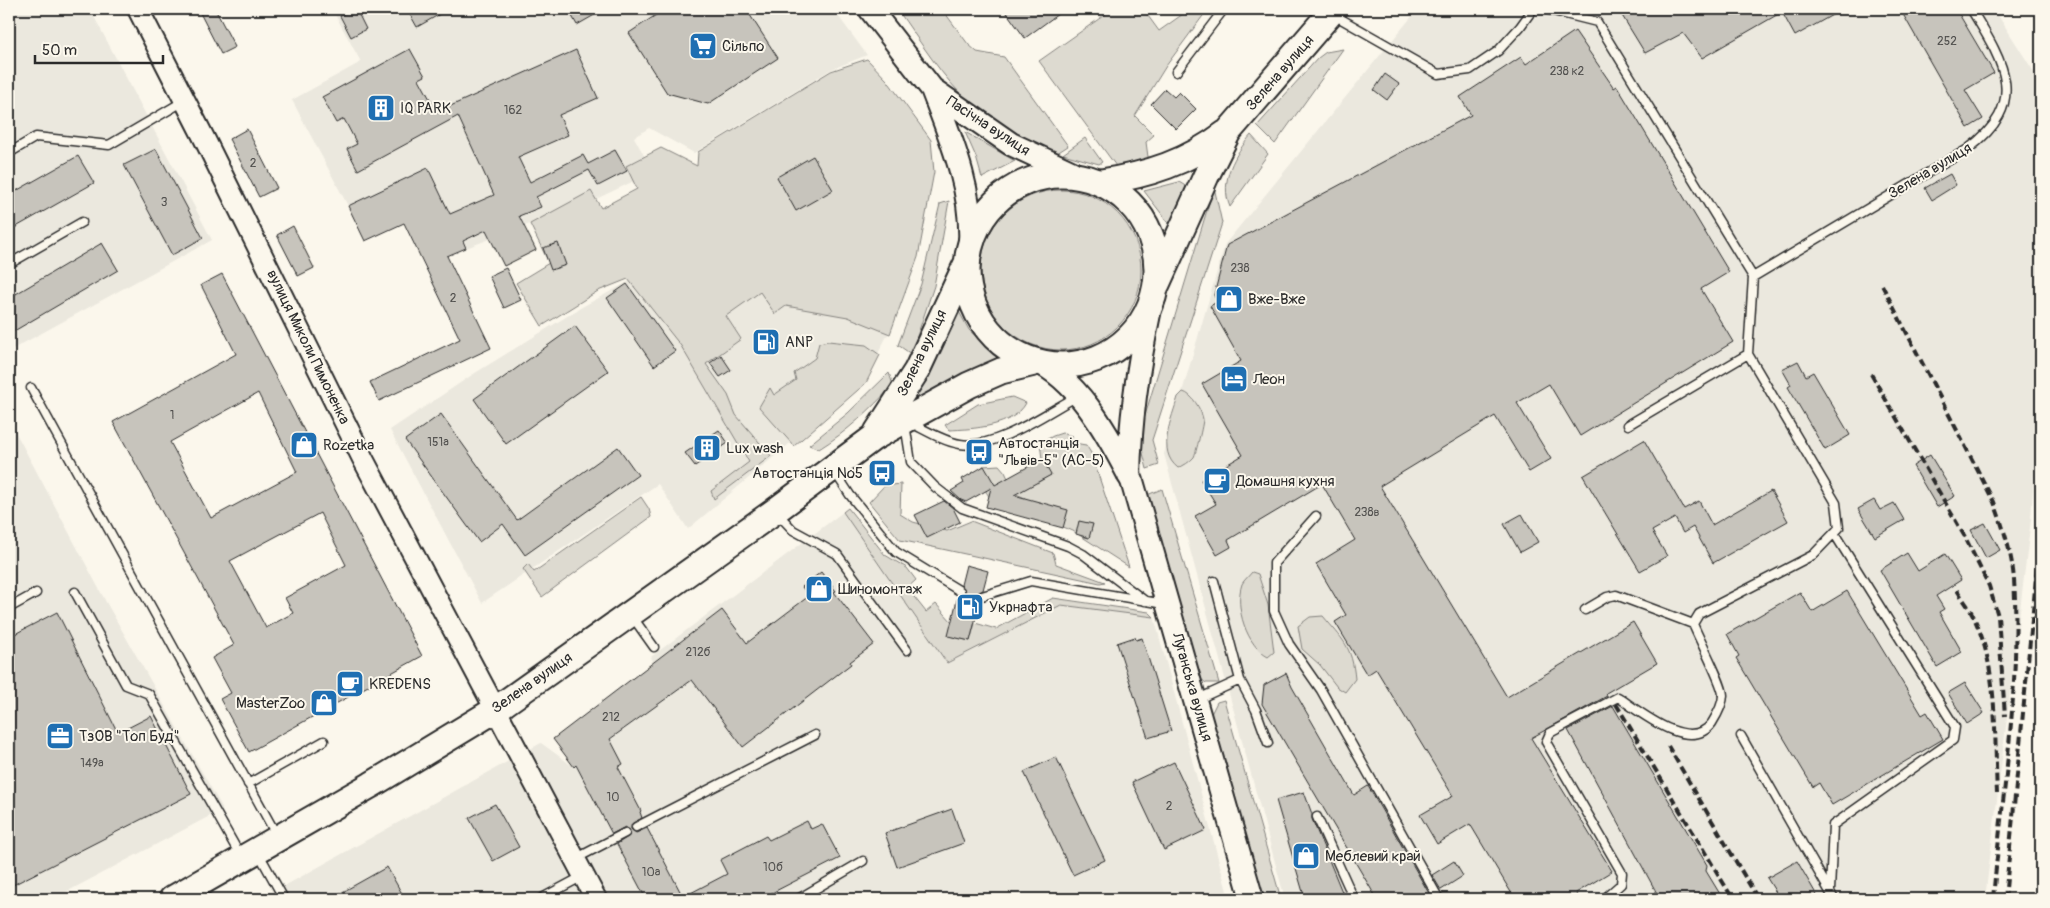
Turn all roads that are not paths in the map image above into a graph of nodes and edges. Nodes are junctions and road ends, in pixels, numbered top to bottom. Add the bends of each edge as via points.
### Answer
1 (138, 9) edge
2 (870, 9) edge
3 (1224, 9) edge
4 (1533, 9) edge
5 (1545, 9) edge
6 (1971, 9) edge
7 (1330, 10) edge
8 (1176, 72) dead end
9 (932, 89) junction
10 (186, 100) junction
11 (1228, 132) junction
12 (9, 153) edge
13 (1072, 173) junction
14 (1101, 182) junction
15 (82, 222) dead end
16 (968, 254) junction
17 (9, 264) edge
18 (1753, 277) junction
19 (1156, 286) junction
20 (1150, 309) junction
21 (1748, 354) junction
22 (1038, 363) junction
23 (31, 388) dead end
24 (1078, 396) junction
25 (905, 420) junction
26 (1628, 425) dead end
27 (873, 438) junction
28 (833, 468) junction
29 (1129, 477) junction
30 (775, 511) junction
31 (1316, 516) dead end
32 (1834, 533) junction
33 (1214, 581) dead end
34 (960, 591) dead end
35 (75, 592) dead end
36 (36, 593) dead end
37 (982, 596) dead end
38 (1145, 601) junction
39 (1168, 605) junction
40 (9, 608) edge
41 (1584, 610) dead end
42 (631, 614) junction
43 (1693, 624) junction
44 (654, 647) dead end
45 (907, 650) dead end
46 (1240, 680) junction
47 (1196, 700) junction
48 (495, 710) junction
49 (815, 735) dead end
50 (1741, 736) dead end
51 (324, 740) dead end
52 (1268, 743) dead end
53 (248, 784) junction
54 (1318, 817) dead end
55 (636, 827) dead end
56 (625, 833) dead end
57 (259, 849) junction
58 (863, 861) dead end
59 (579, 867) junction
60 (1830, 891) junction
61 (172, 899) edge
62 (284, 899) edge
63 (540, 899) edge
64 (596, 899) edge
65 (798, 899) edge
66 (1252, 899) edge
67 (1354, 899) edge
68 (1439, 899) edge
69 (1604, 899) edge
70 (1834, 899) edge

1 - 10 street, вулиця Миколи Пимоненка
2 - 9 main road, Пасічна вулиця
3 - 8 lane
4 - 7 lane, Зелена вулиця via 1498,51 1470,70 1438,74
5 - 18 lane via 1597,22
6 - 18 lane, Зелена вулиця via 1997,52 2005,73 2004,103 1986,136
7 - 11 main road, Зелена вулиця
9 - 13 main road, Пасічна вулиця via 1011,144
9 - 16 main road, Пасічна вулиця via 962,177 971,225
10 - 12 lane via 109,144 36,137
10 - 48 street, вулиця Миколи Пимоненка via 363,459
11 - 14 main road, Зелена вулиця via 1177,163
11 - 19 main road, Зелена вулиця
13 - 14 main road
13 - 16 main road, Зелена вулиця via 1040,176 1010,189 987,211
14 - 19 main road via 1129,202 1146,228 1154,253
15 - 17 lane
16 - 22 main road via 970,294 986,328 1010,350
16 - 27 main road, Зелена вулиця via 917,370
18 - 21 lane
19 - 20 main road
20 - 22 main road via 1136,330 1108,354 1079,365
20 - 29 main road, Луганська вулиця via 1132,414
21 - 26 lane
21 - 32 lane via 1836,503 1839,528
22 - 24 main road, Луганська вулиця via 1056,372
22 - 25 main road, Зелена вулиця via 1018,365 993,374
23 - 53 lane
24 - 25 lane via 999,438 979,444 961,444 936,436
24 - 29 main road, Луганська вулиця via 1103,431
25 - 27 main road, Зелена вулиця
25 - 38 lane via 911,462 962,508 1068,546
27 - 28 main road, Зелена вулиця
28 - 30 main road, Зелена вулиця
28 - 34 lane via 850,495 896,552
29 - 39 main road, Луганська вулиця
30 - 42 main road, Зелена вулиця
30 - 45 lane via 793,530 837,554
31 - 68 lane via 1274,564 1274,611 1289,644 1321,690
32 - 43 lane via 1812,555 1699,614
32 - 60 lane via 1955,727 1953,740 1833,825
33 - 46 lane
35 - 57 lane via 126,685 149,694
36 - 40 lane
37 - 38 lane via 1031,581
38 - 39 lane
39 - 47 main road, Луганська вулиця
41 - 43 lane via 1616,595
42 - 44 lane
42 - 48 main road, Зелена вулиця
43 - 69 lane via 1723,694 1719,713 1707,729 1689,734 1669,730 1618,697 1550,734 1546,742 1622,874 1621,884
46 - 47 lane
46 - 52 lane
47 - 66 main road, Луганська вулиця
48 - 57 main road, Зелена вулиця
48 - 59 street, вулиця Миколи Пимоненка
49 - 55 lane
50 - 60 lane
51 - 53 lane
53 - 57 lane
54 - 67 lane
56 - 59 lane
57 - 61 main road, Зелена вулиця
57 - 62 lane
58 - 65 lane
59 - 63 lane
59 - 64 street, вулиця Миколи Пимоненка
60 - 70 lane

